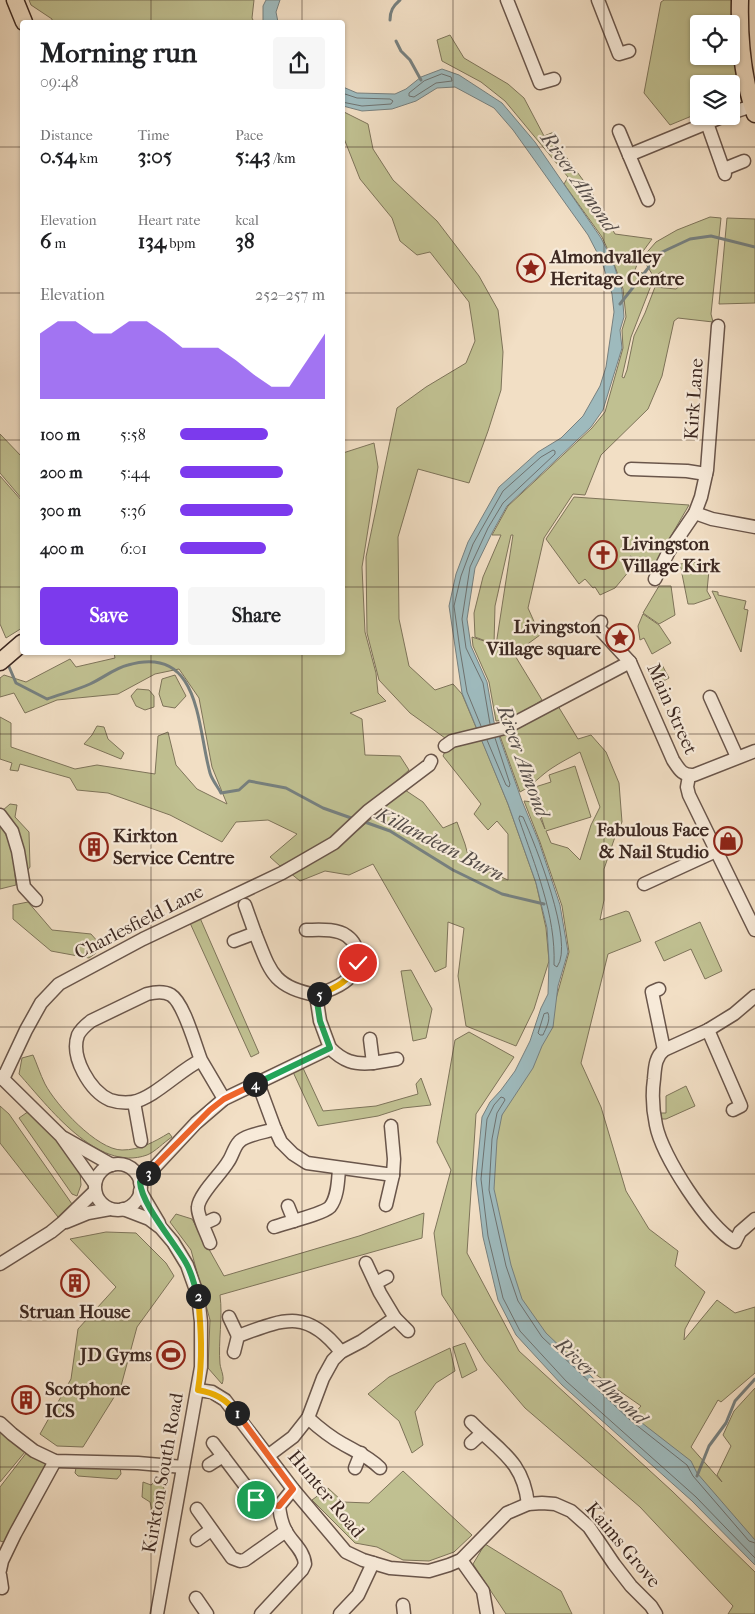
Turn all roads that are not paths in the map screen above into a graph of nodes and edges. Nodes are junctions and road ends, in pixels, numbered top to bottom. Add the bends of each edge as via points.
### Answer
1 (15, 0) edge
2 (507, 0) edge
3 (598, 0) edge
4 (740, 0) edge
5 (23, 20) edge
6 (629, 51) dead end
7 (554, 79) dead end
8 (754, 110) edge
9 (740, 112) edge
10 (702, 125) edge
11 (708, 125) edge
12 (619, 131) dead end
13 (630, 155) junction
14 (744, 161) dead end
15 (648, 200) dead end
16 (718, 326) dead end
17 (631, 469) dead end
18 (706, 474) junction
19 (695, 514) junction
20 (755, 527) edge
21 (655, 579) dead end
22 (601, 622) dead end
23 (20, 646) edge
24 (0, 662) edge
25 (630, 662) junction
26 (710, 697) dead end
27 (445, 746) dead end
28 (755, 751) edge
29 (738, 757) junction
30 (431, 760) dead end
31 (689, 776) junction
32 (0, 815) edge
33 (716, 851) junction
34 (644, 883) dead end
35 (36, 900) dead end
36 (245, 905) dead end
37 (752, 917) edge
38 (306, 930) dead end
39 (755, 930) edge
40 (255, 933) junction
41 (234, 941) dead end
42 (658, 989) dead end
43 (316, 995) junction
44 (755, 996) edge
45 (708, 1030) junction
46 (370, 1039) dead end
47 (330, 1048) junction
48 (664, 1050) junction
49 (397, 1059) dead end
50 (201, 1060) junction
51 (373, 1064) junction
52 (2, 1077) edge
53 (258, 1083) junction
54 (224, 1099) junction
55 (134, 1102) junction
56 (732, 1110) dead end
57 (391, 1126) dead end
58 (275, 1129) junction
59 (62, 1136) junction
60 (141, 1141) dead end
61 (161, 1160) junction
62 (112, 1165) junction
63 (127, 1166) junction
64 (339, 1168) junction
65 (393, 1174) junction
66 (95, 1187) junction
67 (140, 1187) junction
68 (386, 1205) dead end
69 (288, 1206) dead end
70 (117, 1209) junction
71 (294, 1220) junction
72 (755, 1220) edge
73 (62, 1224) junction
74 (274, 1227) dead end
75 (161, 1228) junction
76 (210, 1243) dead end
77 (366, 1263) dead end
78 (0, 1264) edge
79 (229, 1317) dead end
80 (395, 1318) junction
81 (408, 1330) dead end
82 (238, 1336) junction
83 (234, 1352) dead end
84 (341, 1352) junction
85 (198, 1390) junction
86 (308, 1418) junction
87 (471, 1422) dead end
88 (0, 1423) edge
89 (482, 1433) junction
90 (213, 1443) dead end
91 (471, 1443) dead end
92 (361, 1453) junction
93 (268, 1455) junction
94 (223, 1456) junction
95 (54, 1461) junction
96 (209, 1465) dead end
97 (183, 1467) junction
98 (355, 1468) dead end
99 (380, 1468) dead end
100 (293, 1489) junction
101 (528, 1504) junction
102 (279, 1506) junction
103 (197, 1509) dead end
104 (495, 1523) joint
105 (212, 1530) junction
106 (286, 1531) junction
107 (197, 1540) dead end
108 (461, 1560) junction
109 (373, 1563) junction
110 (0, 1570) edge
111 (196, 1598) dead end
112 (157, 1614) edge
113 (207, 1614) edge
114 (261, 1614) edge
115 (340, 1614) edge
116 (487, 1614) edge
117 (656, 1614) edge

1 - 5 main road
2 - 7 street via 540,83
3 - 6 street via 620,54
4 - 8 main road via 742,58
8 - 9 street
10 - 13 street
11 - 14 street via 724,172
12 - 13 street
13 - 15 street
16 - 18 street, Kirk Lane
17 - 18 street
18 - 19 street, Kirk Lane
19 - 20 street
19 - 21 street, Kirk Lane
22 - 25 street via 597,626
23 - 24 main road
25 - 27 street via 505,728 452,741
25 - 31 street, Main Street via 673,760 680,772
26 - 29 street
28 - 29 street
29 - 31 street
30 - 52 street, Charlesfield Lane via 334,843 282,873 143,939 59,984 41,1003
31 - 33 street, Main Street via 689,795
32 - 35 street via 12,831 24,887
33 - 34 street
33 - 37 street, Main Street
36 - 40 street
37 - 39 street, Main Street
38 - 43 street via 347,936 354,942 357,953 358,963 350,978
40 - 41 street
40 - 43 street via 276,979 294,990
42 - 48 street via 652,992
43 - 47 street via 320,1021
44 - 45 street
45 - 48 street
45 - 56 street via 741,1106
46 - 51 street
47 - 51 street via 347,1061
47 - 53 street
48 - 72 street via 655,1065 655,1124 677,1172 714,1224 737,1245 740,1232
49 - 51 street
50 - 54 street
50 - 55 street
50 - 55 street via 177,1000 166,993 147,994 83,1027 76,1042 78,1060 97,1091 110,1100
52 - 59 street
53 - 54 street
53 - 58 street
54 - 61 street
55 - 60 street
57 - 65 street
58 - 64 street via 281,1142 307,1163
58 - 76 street via 238,1142 229,1162 198,1206 198,1213 209,1221
59 - 62 street
59 - 66 street
61 - 63 street
61 - 67 street
62 - 63 street
62 - 66 street via 100,1172
63 - 67 street via 135,1172
64 - 65 street
64 - 71 street via 331,1205
65 - 68 street
66 - 70 street via 100,1200
66 - 73 street
67 - 70 street via 134,1203
67 - 75 street, Kirkton South Road
69 - 71 street
70 - 73 street via 88,1213
70 - 75 street, Kirkton South Road via 149,1218
71 - 74 street
73 - 78 street
75 - 85 street, Kirkton South Road via 187,1265 198,1296 201,1367
77 - 80 street via 381,1280
79 - 82 street
80 - 81 street
80 - 84 street
82 - 83 street
82 - 84 street via 280,1322 298,1321 320,1329
84 - 86 street via 323,1378
85 - 93 street, Hunter Road via 212,1392 225,1400
85 - 97 street, Kirkton South Road
86 - 92 street via 341,1449
86 - 93 street via 293,1437
87 - 89 street
88 - 95 street via 34,1451
89 - 91 street
89 - 101 street via 517,1468
90 - 94 street
92 - 98 street
92 - 99 street
93 - 100 street, Hunter Road
94 - 96 street
94 - 102 street via 256,1500
95 - 97 street
95 - 110 street via 15,1534
97 - 112 street, Kirkton South Road
100 - 102 street
100 - 109 street, Hunter Road via 346,1552
101 - 104 street, Kaims Grove via 507,1513
101 - 117 street, Kaims Grove via 555,1504 581,1518
102 - 106 street
103 - 105 street
104 - 108 street, Hunter Road
105 - 106 street via 232,1558 240,1561
105 - 107 street
106 - 114 street via 305,1564
108 - 109 street, Hunter Road via 429,1571 390,1568
108 - 116 street via 483,1592
109 - 115 street via 358,1595
111 - 113 street

